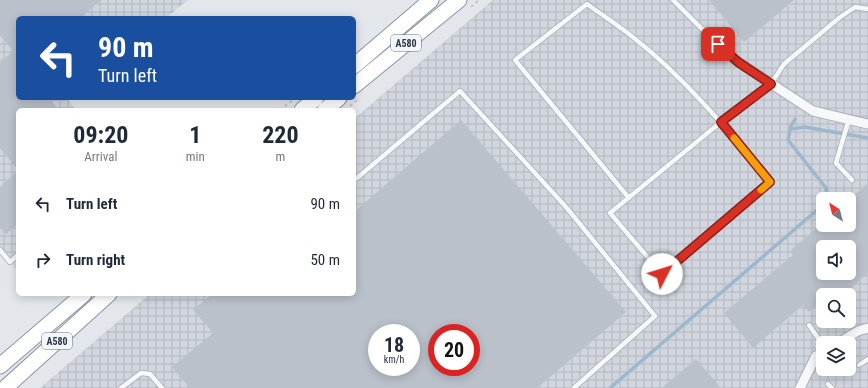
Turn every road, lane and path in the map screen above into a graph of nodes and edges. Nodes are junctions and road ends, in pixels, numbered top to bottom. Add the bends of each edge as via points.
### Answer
1 (431, 0) edge
2 (459, 0) edge
3 (673, 0) edge
4 (868, 9) edge
5 (738, 62) joint
6 (356, 64) edge
7 (356, 84) edge
8 (771, 84) junction
9 (292, 100) edge
10 (314, 100) edge
11 (337, 100) edge
12 (282, 108) edge
13 (304, 108) edge
14 (327, 108) edge
15 (721, 122) junction
16 (848, 122) junction
17 (868, 124) edge
18 (357, 178) dead end
19 (852, 180) dead end
20 (629, 198) junction
21 (0, 250) edge
22 (16, 257) edge
23 (82, 296) edge
24 (107, 296) edge
25 (809, 325) dead end
26 (868, 328) edge
27 (817, 336) edge
28 (850, 336) edge
29 (816, 356) edge
30 (868, 359) edge
31 (859, 365) dead end
32 (0, 366) edge
33 (828, 384) dead end
34 (5, 388) edge
35 (121, 388) edge
36 (162, 388) edge
37 (574, 388) edge
38 (800, 388) edge
39 (832, 388) edge

1 - 6 highway, A580
2 - 7 highway, A580
3 - 5 lane
4 - 8 lane via 855,7 839,18 784,64
5 - 8 street
8 - 15 lane
8 - 16 street via 812,111
9 - 12 path
10 - 13 highway
11 - 14 highway
15 - 20 lane
15 - 20 lane via 770,182 662,274 610,213
15 - 20 lane via 677,76 634,38 587,4 515,60
16 - 17 street
16 - 19 lane via 836,163
18 - 37 lane via 460,91 566,207 655,316
21 - 22 lane via 10,262
23 - 32 highway, A580
24 - 34 highway, A580
25 - 27 lane
26 - 28 street
29 - 38 street
30 - 31 lane
33 - 39 lane
35 - 36 lane via 141,373 150,374

